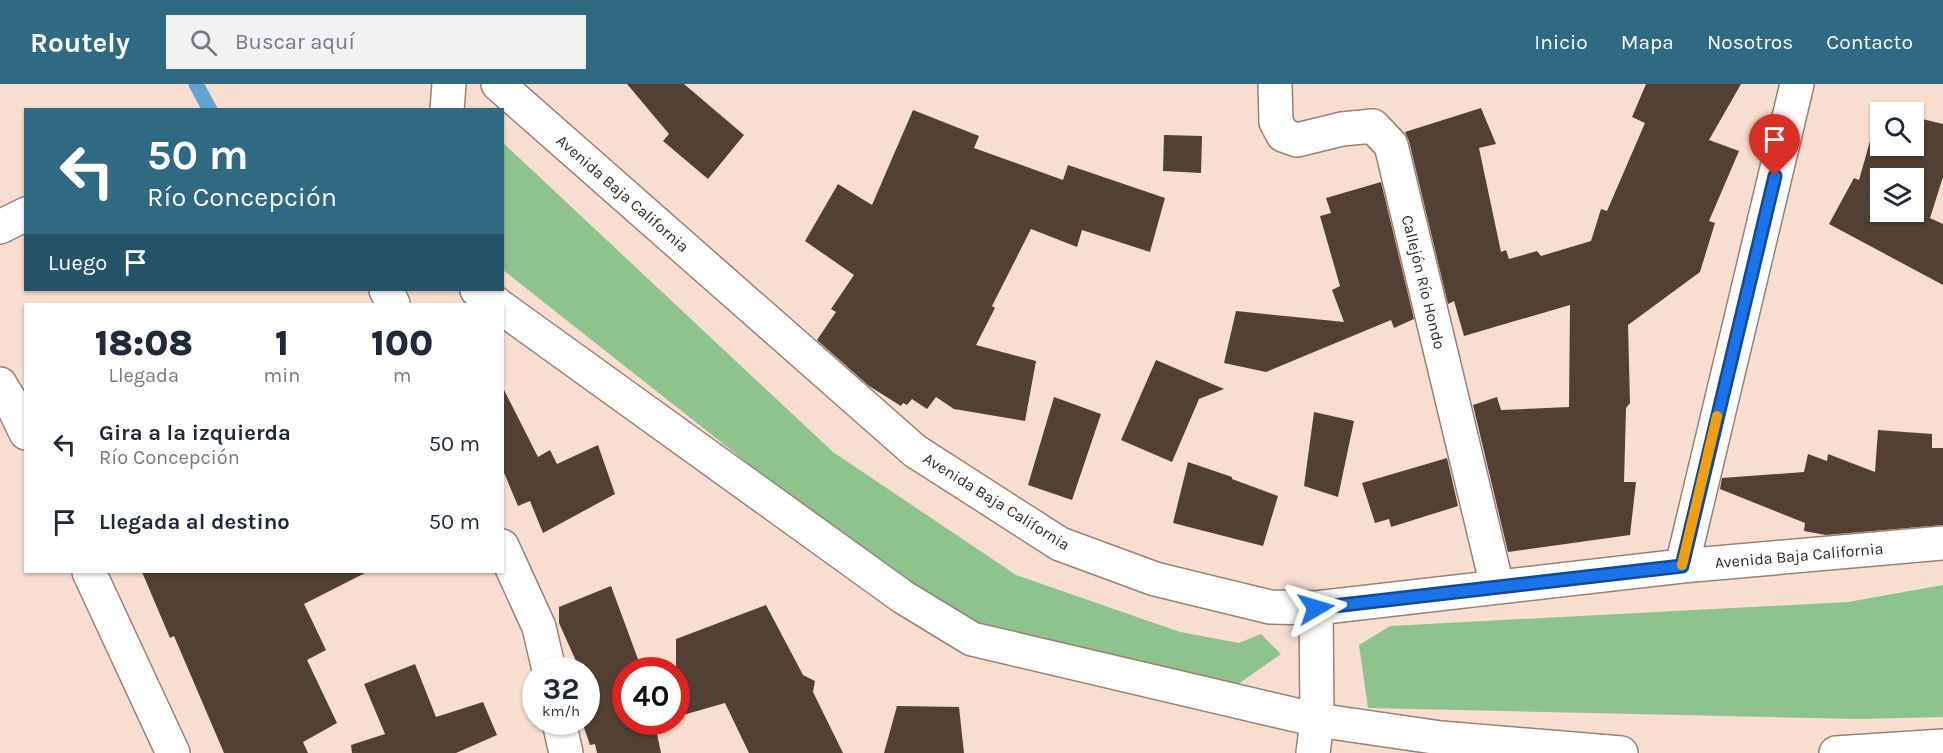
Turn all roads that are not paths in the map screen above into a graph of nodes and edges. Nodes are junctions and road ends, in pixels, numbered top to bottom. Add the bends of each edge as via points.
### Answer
1 (449, 84) edge
2 (500, 84) edge
3 (1275, 84) edge
4 (1797, 84) edge
5 (447, 108) edge
6 (24, 215) edge
7 (0, 227) edge
8 (478, 291) edge
9 (496, 303) edge
10 (504, 309) edge
11 (0, 384) edge
12 (24, 429) edge
13 (1943, 543) edge
14 (504, 550) edge
15 (1682, 566) junction
16 (89, 573) edge
17 (1497, 586) junction
18 (1316, 608) junction
19 (546, 657) edge
20 (1317, 720) junction
21 (562, 735) edge
22 (1431, 746) edge
23 (1943, 746) edge
24 (173, 753) edge
25 (566, 753) edge
26 (1312, 753) edge
27 (1621, 753) edge
28 (1836, 753) edge

1 - 5 street
2 - 18 street, Avenida Baja California via 924,457 1060,544 1155,579 1270,607
3 - 17 street, Callejón Río Hondo via 1276,122 1283,135 1297,140 1373,126 1391,145
4 - 15 street
6 - 7 street
8 - 9 street
10 - 20 street via 903,597 972,639
11 - 12 street
13 - 15 street, Avenida Baja California
14 - 19 street via 539,627
15 - 17 street, Avenida Baja California
16 - 24 street
17 - 18 street, Avenida Baja California
18 - 20 street
20 - 22 street
20 - 26 street
21 - 25 street
22 - 27 street
23 - 28 street

